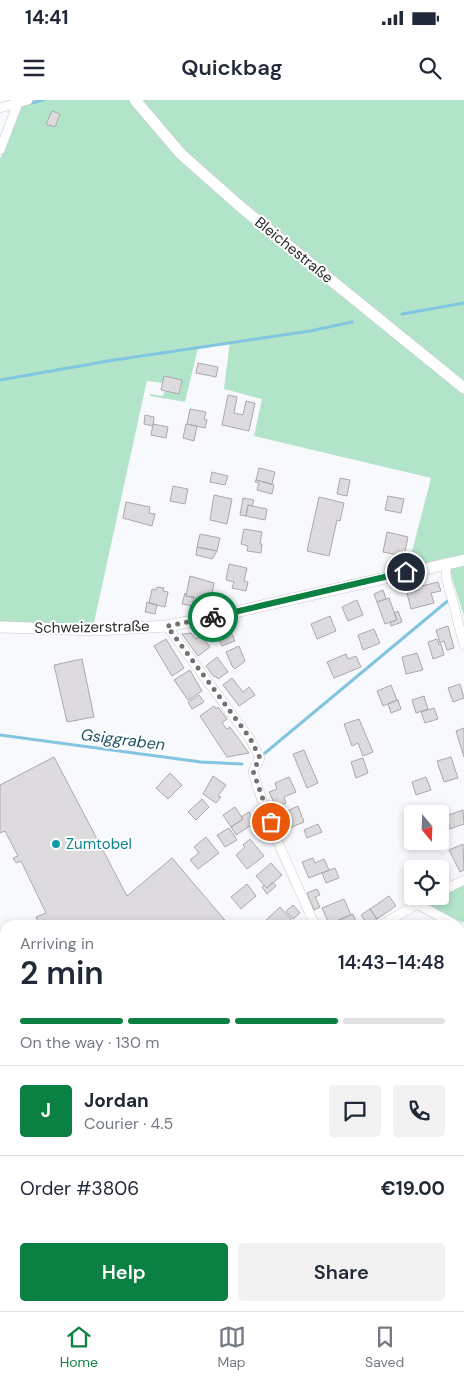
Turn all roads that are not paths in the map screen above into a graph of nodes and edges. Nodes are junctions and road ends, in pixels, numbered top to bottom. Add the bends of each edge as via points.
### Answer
1 (28, 100) edge
2 (135, 100) edge
3 (18, 103) junction
4 (0, 108) edge
5 (0, 150) edge
6 (464, 388) edge
7 (464, 560) edge
8 (446, 563) junction
9 (167, 626) junction
10 (0, 627) edge
11 (464, 646) edge
12 (464, 880) edge
13 (449, 888) edge
14 (415, 905) edge
15 (419, 905) edge
16 (313, 920) edge
17 (390, 920) edge
18 (447, 920) edge

1 - 3 street
2 - 6 street, Bleichestraße via 181,154
3 - 4 street
3 - 5 street
7 - 8 street, Schweizerstraße
8 - 9 street, Schweizerstraße
8 - 11 street via 447,586
9 - 10 street, Schweizerstraße via 97,630
9 - 16 street via 250,738 260,758 253,771 256,785
12 - 13 street
14 - 17 street
15 - 18 street

